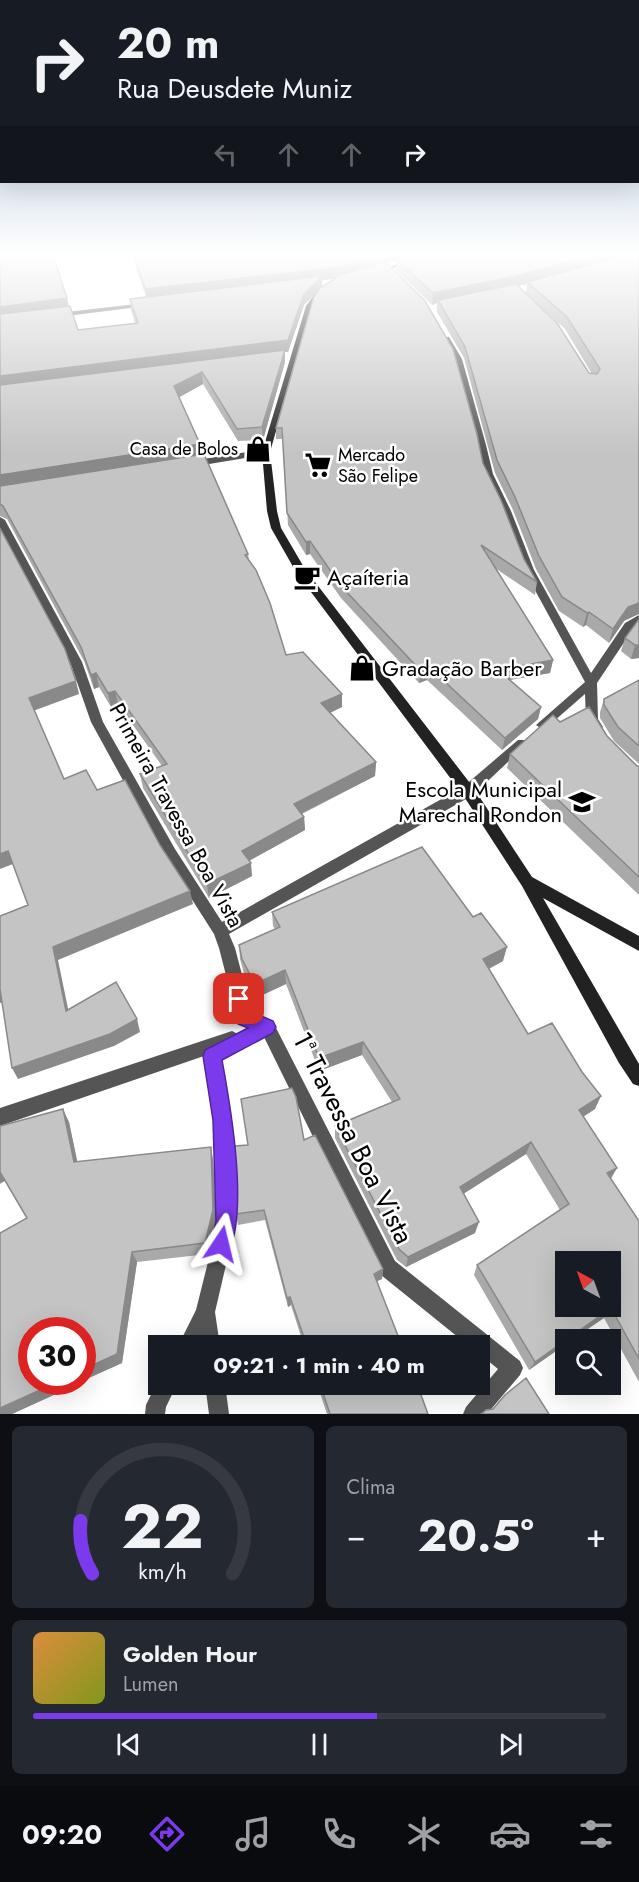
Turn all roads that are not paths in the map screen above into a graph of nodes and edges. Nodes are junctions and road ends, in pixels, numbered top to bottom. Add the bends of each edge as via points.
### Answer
1 (305, 322) edge
2 (439, 326) edge
3 (293, 356) junction
4 (281, 357) edge
5 (266, 452) junction
6 (185, 465) edge
7 (0, 520) edge
8 (639, 618) edge
9 (591, 683) junction
10 (603, 736) edge
11 (468, 790) junction
12 (527, 882) junction
13 (220, 931) junction
14 (639, 944) edge
15 (267, 1027) junction
16 (639, 1078) edge
17 (0, 1117) edge
18 (205, 1312) junction
19 (194, 1335) edge
20 (208, 1335) edge
21 (161, 1395) edge
22 (216, 1395) edge
23 (155, 1414) edge
24 (219, 1414) edge
25 (473, 1414) edge

1 - 3 street
2 - 9 street via 458,359 488,474 529,570
3 - 4 street
3 - 5 street
5 - 6 street
5 - 11 street via 272,511 286,547
7 - 13 street, Primeira Travessa Boa Vista via 76,662 97,722 170,853
8 - 9 street via 629,626
9 - 10 street via 592,719
9 - 11 street
11 - 12 street
11 - 13 street
12 - 14 street
12 - 16 street
13 - 15 street, Primeira Travessa Boa Vista via 244,1018
15 - 17 street
15 - 18 street via 212,1056 223,1120 227,1222
15 - 25 street, 1ª Travessa Boa Vista via 388,1268 513,1368
18 - 19 street
18 - 20 street
21 - 23 street
22 - 24 street

